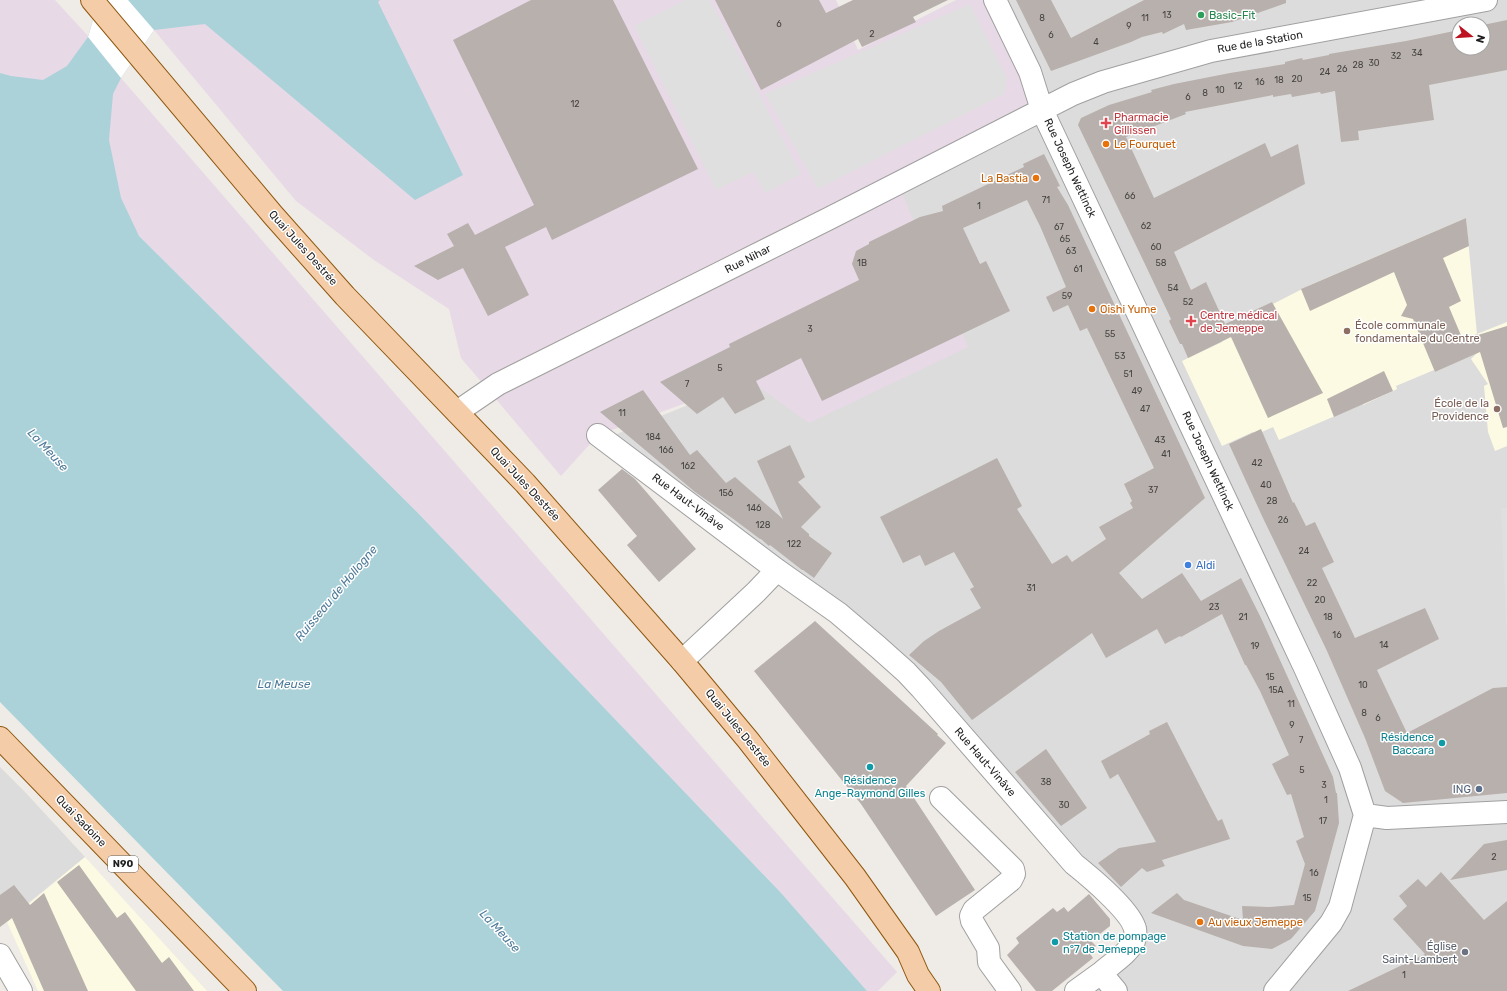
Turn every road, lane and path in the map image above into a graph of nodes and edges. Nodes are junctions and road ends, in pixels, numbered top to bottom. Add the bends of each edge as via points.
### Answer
1 (995, 0) edge
2 (1486, 0) edge
3 (90, 2) edge
4 (1042, 110) junction
5 (457, 412) junction
6 (598, 435) dead end
7 (777, 570) junction
8 (682, 661) junction
9 (0, 738) edge
10 (941, 798) dead end
11 (1507, 812) edge
12 (1366, 815) junction
13 (3, 966) edge
14 (1101, 973) junction
15 (21, 991) edge
16 (246, 991) edge
17 (929, 991) edge
18 (1010, 991) edge
19 (1076, 991) edge
20 (1116, 991) edge
21 (1275, 991) edge

1 - 4 street, Rue Joseph Wettinck via 1030,72
2 - 4 street, Rue de la Station via 1211,51 1104,82
3 - 5 main road, Quai Jules Destrée via 138,54 309,256
4 - 5 street, Rue Nihar via 498,384
4 - 12 street, Rue Joseph Wettinck via 1305,668 1350,768
5 - 8 main road, Quai Jules Destrée via 525,483
6 - 7 street, Rue Haut-Vinâve
7 - 8 street
7 - 14 street, Rue Haut-Vinâve via 844,618 906,672 1060,849 1130,918 1135,928 1134,943
8 - 17 main road, Quai Jules Destrée via 748,740 855,877 908,952 918,975
9 - 16 main road, Quai Sadoine / N90
10 - 18 street via 1013,869 1012,880 974,910 972,916 972,921 988,948 989,962
11 - 12 street via 1387,818
12 - 21 street via 1340,907 1331,923
13 - 15 street
14 - 19 street, Rue Haut-Vinâve
14 - 20 street

